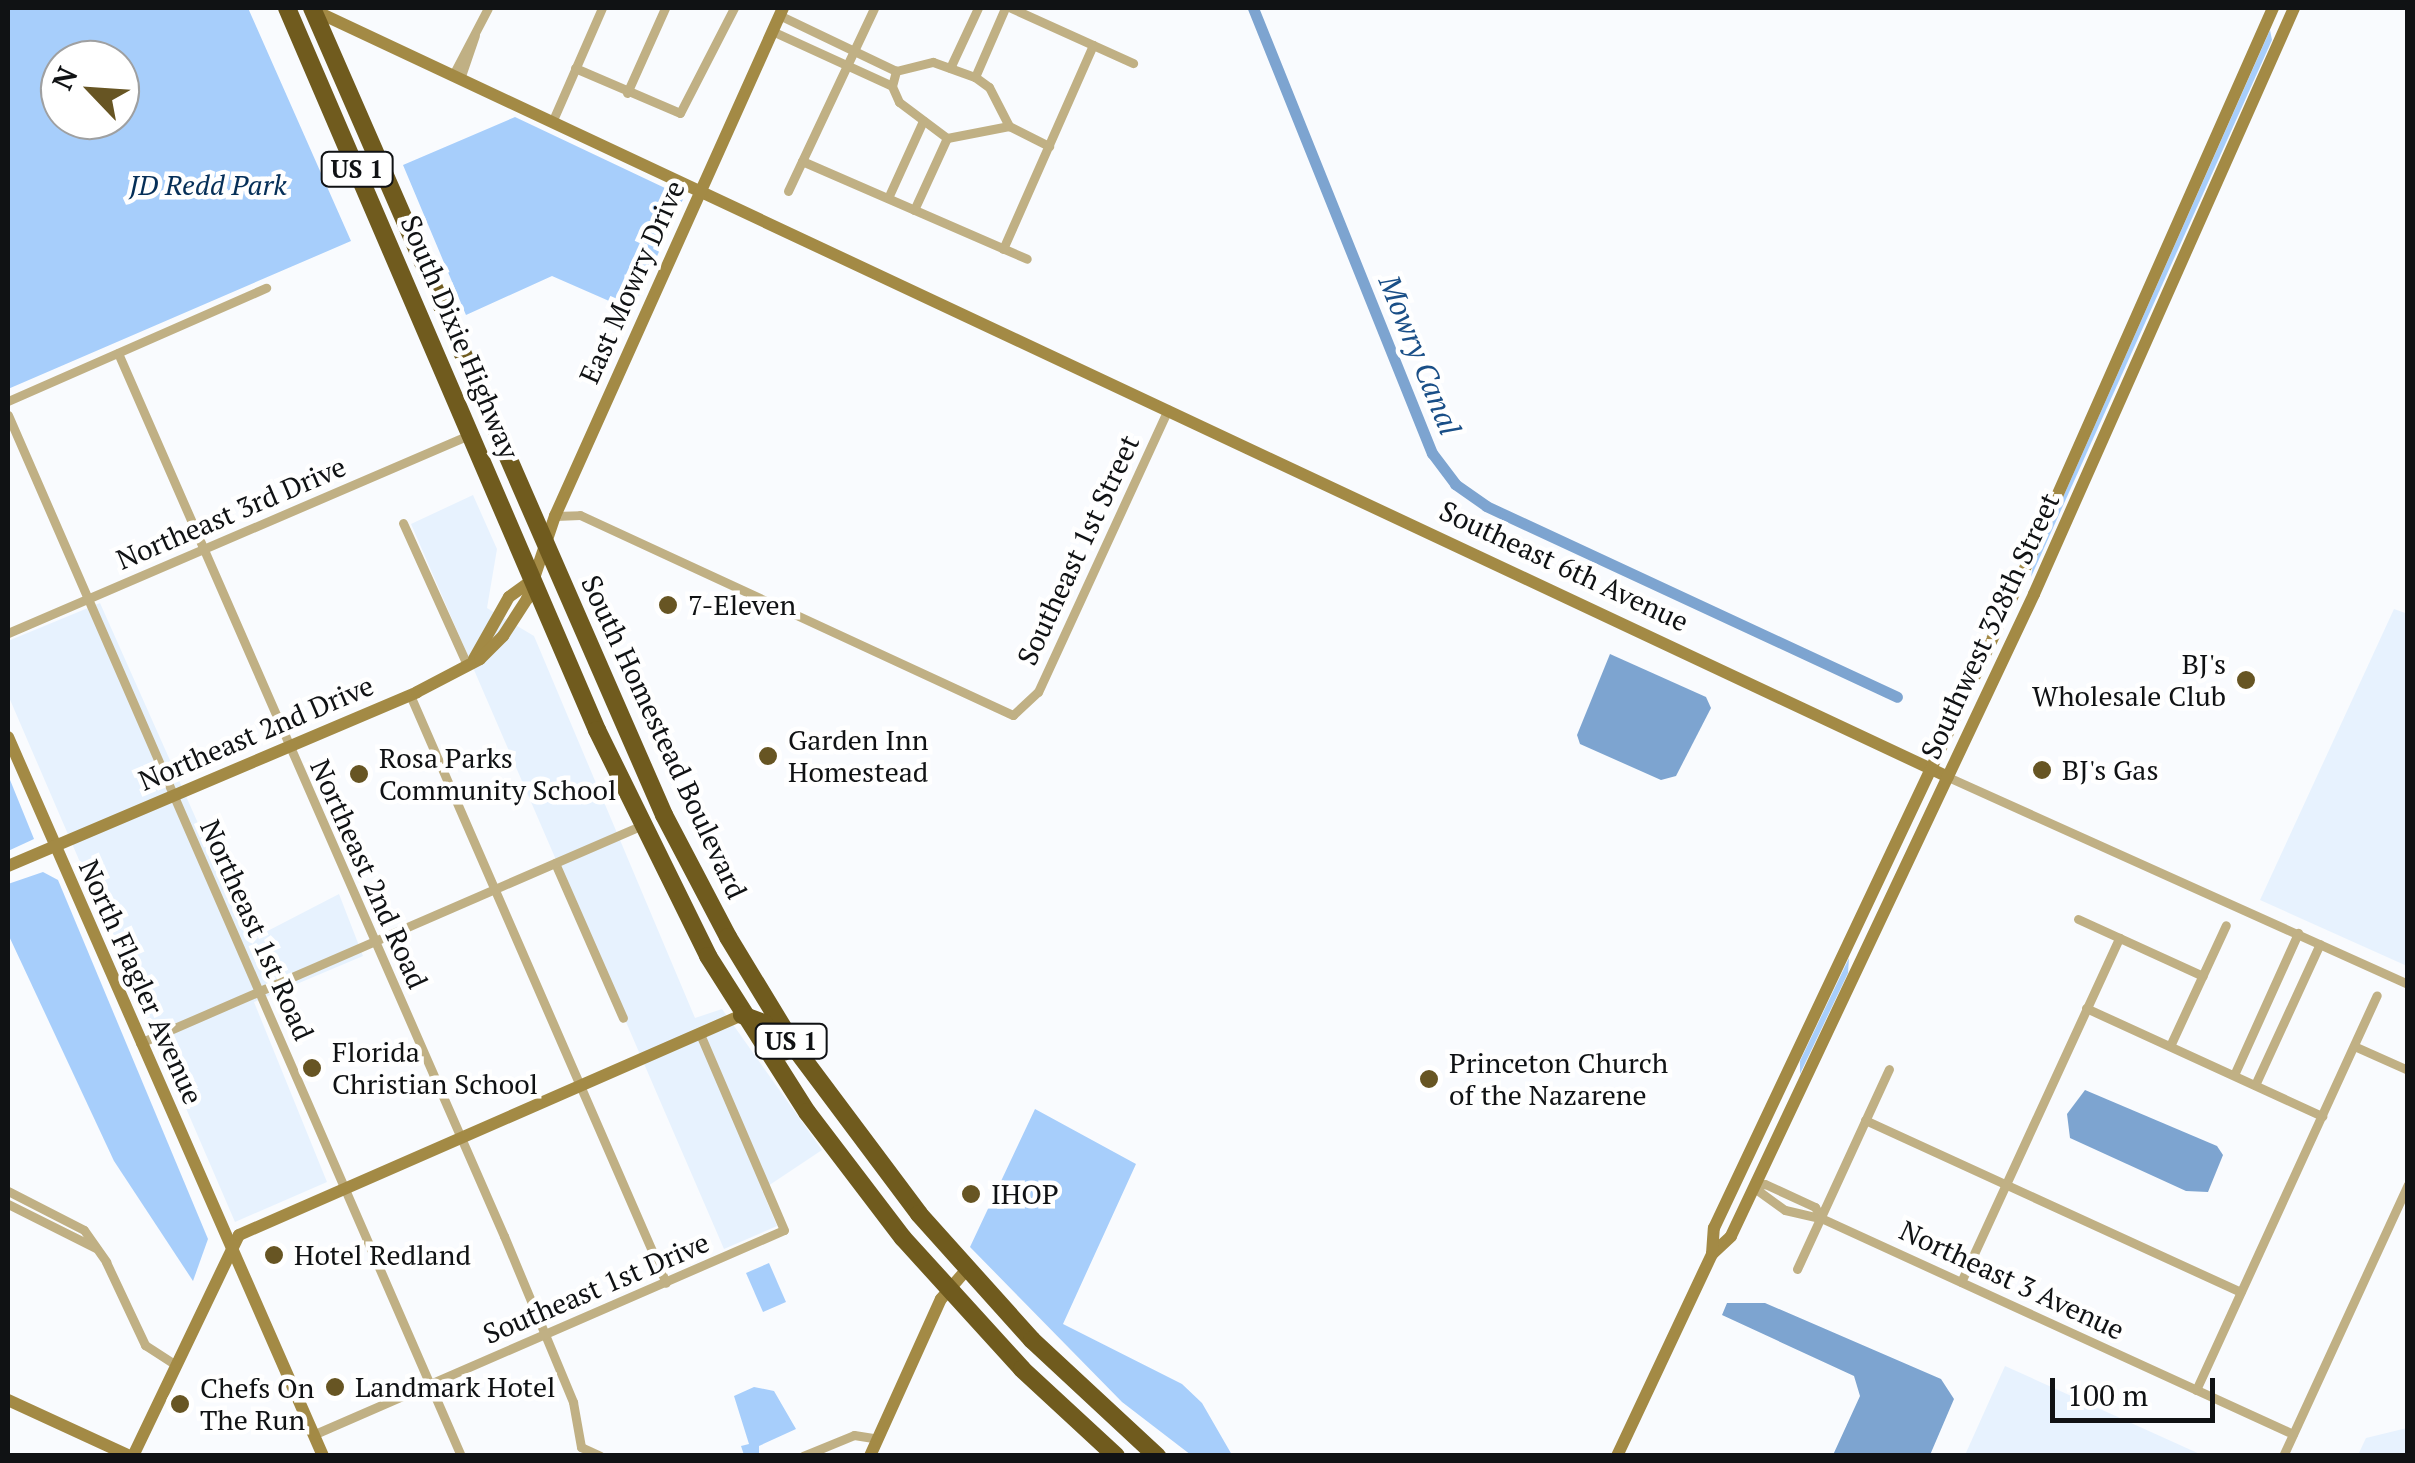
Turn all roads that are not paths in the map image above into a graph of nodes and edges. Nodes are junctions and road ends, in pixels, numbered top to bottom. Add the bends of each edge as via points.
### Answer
1 (286, 8) edge
2 (312, 8) edge
3 (488, 8) edge
4 (602, 8) edge
5 (664, 8) edge
6 (734, 8) edge
7 (874, 8) edge
8 (978, 8) edge
9 (1008, 8) edge
10 (2274, 8) edge
11 (2294, 8) edge
12 (781, 11) edge
13 (772, 31) junction
14 (1093, 45) junction
15 (854, 50) junction
16 (1133, 63) dead end
17 (848, 64) junction
18 (575, 68) junction
19 (950, 68) junction
20 (896, 71) junction
21 (458, 75) junction
22 (975, 77) junction
23 (892, 86) junction
24 (626, 93) junction
25 (554, 120) junction
26 (923, 121) junction
27 (1009, 126) junction
28 (948, 138) junction
29 (1049, 146) junction
30 (802, 161) junction
31 (701, 188) junction
32 (788, 192) dead end
33 (888, 198) junction
34 (914, 210) junction
35 (1003, 249) junction
36 (1027, 259) dead end
37 (266, 288) dead end
38 (118, 353) junction
39 (8, 401) edge
40 (1170, 406) junction
41 (8, 415) edge
42 (472, 434) junction
43 (566, 493) junction
44 (580, 515) junction
45 (555, 516) junction
46 (403, 524) dead end
47 (545, 544) junction
48 (202, 550) junction
49 (534, 579) junction
50 (88, 600) junction
51 (8, 634) edge
52 (471, 662) junction
53 (410, 695) junction
54 (8, 737) edge
55 (288, 747) junction
56 (1931, 770) junction
57 (1948, 776) junction
58 (174, 796) junction
59 (640, 826) junction
60 (55, 848) junction
61 (555, 863) junction
62 (8, 866) edge
63 (494, 890) junction
64 (674, 894) junction
65 (2078, 919) dead end
66 (2226, 925) dead end
67 (2298, 934) junction
68 (2119, 938) junction
69 (374, 942) junction
70 (2320, 944) junction
71 (2203, 976) junction
72 (2408, 984) edge
73 (260, 991) junction
74 (760, 992) junction
75 (2378, 994) dead end
76 (2086, 1008) junction
77 (742, 1015) junction
78 (622, 1018) dead end
79 (700, 1034) junction
80 (140, 1043) junction
81 (2170, 1046) junction
82 (2247, 1046) junction
83 (2354, 1046) junction
84 (2268, 1056) junction
85 (1889, 1070) dead end
86 (2408, 1070) edge
87 (2234, 1075) junction
88 (2255, 1085) junction
89 (580, 1087) junction
90 (835, 1105) junction
91 (2322, 1116) junction
92 (1865, 1120) junction
93 (460, 1138) junction
94 (2006, 1184) junction
95 (2408, 1184) edge
96 (1754, 1187) junction
97 (344, 1188) junction
98 (8, 1191) edge
99 (1801, 1201) junction
100 (8, 1204) edge
101 (1796, 1214) junction
102 (1821, 1218) junction
103 (229, 1248) junction
104 (98, 1249) junction
105 (1712, 1254) junction
106 (966, 1269) junction
107 (1797, 1269) dead end
108 (1961, 1282) junction
109 (666, 1283) junction
110 (947, 1289) junction
111 (2241, 1292) junction
112 (544, 1334) junction
113 (174, 1364) junction
114 (430, 1384) junction
115 (2196, 1390) junction
116 (8, 1400) edge
117 (314, 1434) junction
118 (2293, 1434) junction
119 (878, 1439) junction
120 (131, 1456) edge
121 (323, 1456) edge
122 (461, 1456) edge
123 (600, 1456) edge
124 (803, 1456) edge
125 (870, 1456) edge
126 (1116, 1456) edge
127 (1157, 1456) edge
128 (1616, 1456) edge
129 (2283, 1456) edge

1 - 42 highway, South Dixie Highway / US 1
2 - 21 street, Southeast 6th Avenue
2 - 47 highway, South Dixie Highway / US 1
3 - 21 street
4 - 18 street
5 - 24 street
6 - 24 street via 683,112
7 - 15 street
8 - 19 street
9 - 14 street
9 - 22 street
10 - 56 street, Southwest 328th Street
11 - 57 street, Southwest 328th Street
12 - 13 street, East Mowry Drive
12 - 15 street
13 - 17 street
13 - 31 street, East Mowry Drive
14 - 16 street
14 - 29 street
15 - 17 street
15 - 20 street
17 - 23 street
17 - 30 street
18 - 24 street
18 - 25 street
19 - 20 street via 933,62
19 - 22 street
20 - 23 street
21 - 25 street, Southeast 6th Avenue
22 - 27 street via 989,87
23 - 26 street via 899,102
25 - 31 street, Southeast 6th Avenue
26 - 28 street
26 - 33 street
27 - 28 street
27 - 29 street
28 - 34 street
29 - 35 street
30 - 32 street
30 - 33 street
31 - 40 street, Southeast 6th Avenue
31 - 43 street, East Mowry Drive
33 - 34 street
34 - 35 street
35 - 36 street
37 - 38 street
38 - 39 street
38 - 48 street, Northeast 2nd Road
40 - 44 street, Southeast 1st Street via 1025,710 1001,712
40 - 56 street, Southeast 6th Avenue
41 - 50 street, Northeast 1st Road
42 - 48 street, Northeast 3rd Drive
42 - 49 highway, South Dixie Highway / US 1
43 - 44 street
43 - 45 street, East Mowry Drive
44 - 45 street
45 - 47 street, East Mowry Drive
46 - 52 street via 458,647
47 - 49 street, East Mowry Drive
47 - 74 highway, South Homestead Boulevard / US 1 via 664,815
48 - 50 street, Northeast 3rd Drive
48 - 55 street, Northeast 2nd Road
49 - 52 street via 509,597
49 - 59 highway, South Homestead Boulevard / US 1
50 - 51 street, Northeast 3rd Drive
50 - 58 street, Northeast 1st Road
52 - 53 street, Northeast 2nd Drive
53 - 55 street, Northeast 2nd Drive
53 - 63 street
54 - 60 street, North Flagler Avenue
55 - 58 street, Northeast 2nd Drive
55 - 69 street, Northeast 2nd Road
56 - 57 street, Southeast 6th Avenue
56 - 105 street, Southwest 328th Street via 1714,1228
57 - 67 street, Southeast 6th Avenue
57 - 96 street, Southwest 328th Street
58 - 60 street, Northeast 2nd Drive
58 - 73 street, Northeast 1st Road
59 - 61 street
59 - 64 highway, South Homestead Boulevard / US 1
60 - 62 street, Northeast 2nd Drive
60 - 80 street, North Flagler Avenue
61 - 63 street
61 - 78 street
63 - 69 street
63 - 89 street
64 - 74 highway via 698,907 744,986
64 - 77 highway, South Homestead Boulevard / US 1
65 - 68 street
66 - 71 street
67 - 70 street, Southeast 6th Avenue
67 - 82 street
68 - 71 street
68 - 76 street
69 - 73 street
69 - 93 street, Northeast 2nd Road
70 - 72 street, Southeast 6th Avenue
70 - 84 street
71 - 81 street
73 - 80 street
73 - 97 street, Northeast 1st Road
74 - 90 highway, South Homestead Boulevard / US 1
75 - 83 street
76 - 81 street
76 - 94 street
77 - 79 street
77 - 90 highway via 764,1023 812,1092
77 - 110 highway, South Homestead Boulevard / US 1 via 838,1157
79 - 89 street
79 - 109 street, Southeast 1st Drive via 784,1230
80 - 103 street, North Flagler Avenue
81 - 87 street
82 - 84 street
82 - 87 street
83 - 86 street
83 - 91 street
84 - 88 street
85 - 92 street
87 - 88 street
88 - 91 street
89 - 93 street
89 - 109 street
90 - 106 highway, South Homestead Boulevard / US 1
91 - 111 street
92 - 94 street
92 - 102 street
93 - 97 street
93 - 112 street, Northeast 2nd Road
94 - 108 street
94 - 111 street
95 - 118 street
96 - 99 street, Northeast 3 Avenue via 1765,1184
96 - 101 street, Northeast 3 Avenue
96 - 105 street, Southwest 328th Street via 1730,1236
97 - 103 street via 244,1232
97 - 114 street, Northeast 1st Road
98 - 104 street via 71,1221
99 - 101 street
99 - 102 street, Northeast 3 Avenue
100 - 104 street
101 - 102 street, Northeast 3 Avenue
102 - 107 street
102 - 108 street, Northeast 3 Avenue
103 - 113 street
103 - 117 street, North Flagler Avenue
104 - 113 street via 145,1345
105 - 128 street, Southwest 328th Street
106 - 110 street
106 - 127 highway, South Homestead Boulevard / US 1
108 - 115 street, Northeast 3 Avenue
109 - 112 street, Southeast 1st Drive
110 - 119 street
110 - 126 highway, South Homestead Boulevard / US 1
111 - 115 street
112 - 114 street, Southeast 1st Drive
112 - 123 street, Northeast 2nd Road via 573,1402 580,1446
113 - 120 street
114 - 117 street, Southeast 1st Drive
114 - 122 street, Northeast 1st Road
115 - 118 street, Northeast 3 Avenue
116 - 120 street
117 - 121 street, North Flagler Avenue
118 - 129 street
119 - 124 street via 854,1435
119 - 125 street

